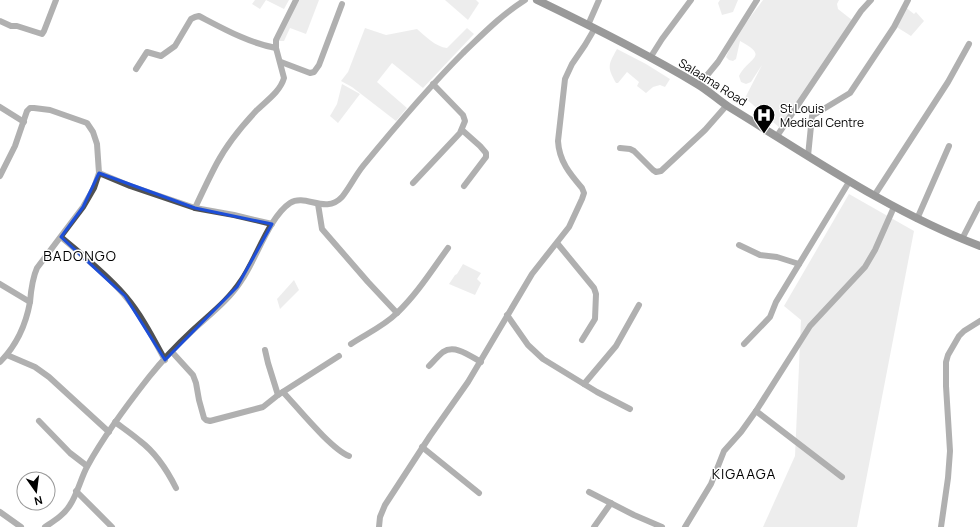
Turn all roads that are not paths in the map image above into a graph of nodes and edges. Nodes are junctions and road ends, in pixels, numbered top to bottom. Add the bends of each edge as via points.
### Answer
1 (56, 0) edge
2 (296, 0) edge
3 (524, 0) edge
4 (536, 0) edge
5 (599, 0) edge
6 (691, 0) edge
7 (757, 0) edge
8 (871, 0) edge
9 (908, 0) edge
10 (342, 4) dead end
11 (0, 20) edge
12 (591, 27) junction
13 (969, 44) dead end
14 (276, 48) junction
15 (650, 58) junction
16 (281, 62) junction
17 (136, 69) dead end
18 (433, 84) junction
19 (699, 85) junction
20 (727, 105) junction
21 (0, 107) edge
22 (24, 122) junction
23 (462, 130) junction
24 (777, 136) junction
25 (949, 146) dead end
26 (620, 148) dead end
27 (808, 156) junction
28 (99, 173) junction
29 (0, 176) edge
30 (413, 182) dead end
31 (849, 182) junction
32 (464, 186) dead end
33 (874, 196) junction
34 (318, 204) junction
35 (980, 204) edge
36 (894, 207) junction
37 (195, 208) junction
38 (917, 219) junction
39 (272, 224) junction
40 (61, 237) junction
41 (962, 239) junction
42 (556, 243) junction
43 (739, 245) dead end
44 (980, 246) edge
45 (448, 248) dead end
46 (799, 264) junction
47 (0, 284) edge
48 (30, 302) junction
49 (639, 305) dead end
50 (397, 313) junction
51 (507, 315) junction
52 (980, 321) edge
53 (582, 340) dead end
54 (351, 344) dead end
55 (744, 344) dead end
56 (265, 350) dead end
57 (172, 352) junction
58 (7, 354) junction
59 (339, 356) dead end
60 (164, 360) junction
61 (0, 362) edge
62 (481, 362) junction
63 (429, 366) dead end
64 (584, 384) junction
65 (281, 394) junction
66 (630, 409) dead end
67 (756, 411) junction
68 (39, 421) dead end
69 (115, 422) junction
70 (109, 432) junction
71 (422, 447) junction
72 (349, 456) dead end
73 (87, 466) junction
74 (842, 477) dead end
75 (176, 488) dead end
76 (76, 491) junction
77 (589, 492) dead end
78 (479, 493) dead end
79 (611, 504) junction
80 (0, 512) edge
81 (21, 527) edge
82 (45, 527) edge
83 (112, 527) edge
84 (379, 527) edge
85 (594, 527) edge
86 (662, 527) edge
87 (685, 527) edge
88 (941, 527) edge

1 - 11 street via 42,34 11,26
2 - 14 street via 277,37
3 - 18 street via 492,24
4 - 12 main road, Salaama Road
5 - 12 street
6 - 15 street
7 - 19 street via 718,62
8 - 24 street
9 - 27 street via 894,27 850,93 812,116
10 - 16 street via 314,72 310,73
12 - 15 main road, Salaama Road
12 - 42 street via 585,45 565,79 558,141 558,150 565,167 584,193 569,227
13 - 33 street via 948,82
14 - 16 street
14 - 17 street via 231,33 195,16 175,46 161,56 147,52
15 - 19 main road, Salaama Road
16 - 37 street via 284,78 281,86 228,145
18 - 23 street via 463,115 465,121
18 - 34 street via 361,169 342,197 335,203
19 - 20 main road, Salaama Road
20 - 24 main road, Salaama Road
20 - 26 street via 705,130 661,171 653,170 630,149
21 - 22 street
22 - 28 street via 27,111 34,108 50,110 87,123 94,132 97,144
22 - 29 street
23 - 30 street
23 - 32 street via 486,153 486,157
24 - 27 main road, Salaama Road
25 - 38 street
27 - 31 main road, Salaama Road
28 - 37 street
28 - 40 street via 83,207
31 - 33 main road, Salaama Road
31 - 46 street
33 - 36 main road, Salaama Road
34 - 39 street via 295,201 281,212
34 - 50 street via 321,224 326,233
35 - 41 street
36 - 38 main road, Salaama Road
36 - 67 street via 876,250 865,267 810,326
37 - 39 street
38 - 41 main road, Salaama Road
39 - 57 street via 250,268 237,287
40 - 48 street via 37,268
40 - 60 street via 125,296 150,331
41 - 44 main road, Salaama Road
42 - 51 street via 532,274
42 - 53 street via 594,288 596,294 595,319
43 - 46 street via 760,255
45 - 50 street
46 - 55 street via 770,317
47 - 48 street
48 - 58 street via 15,344
49 - 64 street via 616,346
50 - 54 street via 386,323
51 - 62 street
51 - 64 street via 536,353
52 - 88 street via 959,336 946,362 950,451
56 - 65 street
57 - 60 street
57 - 65 street via 193,375 206,420 263,407
58 - 61 street
58 - 70 street via 35,367 49,377
59 - 65 street
60 - 69 street
62 - 63 street via 456,349 450,349 443,352
62 - 71 street
64 - 66 street
65 - 72 street via 342,453
67 - 74 street
67 - 87 street via 724,451 711,484
68 - 73 street via 70,453
69 - 70 street
69 - 75 street via 152,452
70 - 73 street
71 - 78 street
71 - 84 street via 385,505
73 - 76 street
76 - 82 street via 66,511
76 - 83 street
77 - 79 street
79 - 85 street
79 - 86 street
80 - 81 street

